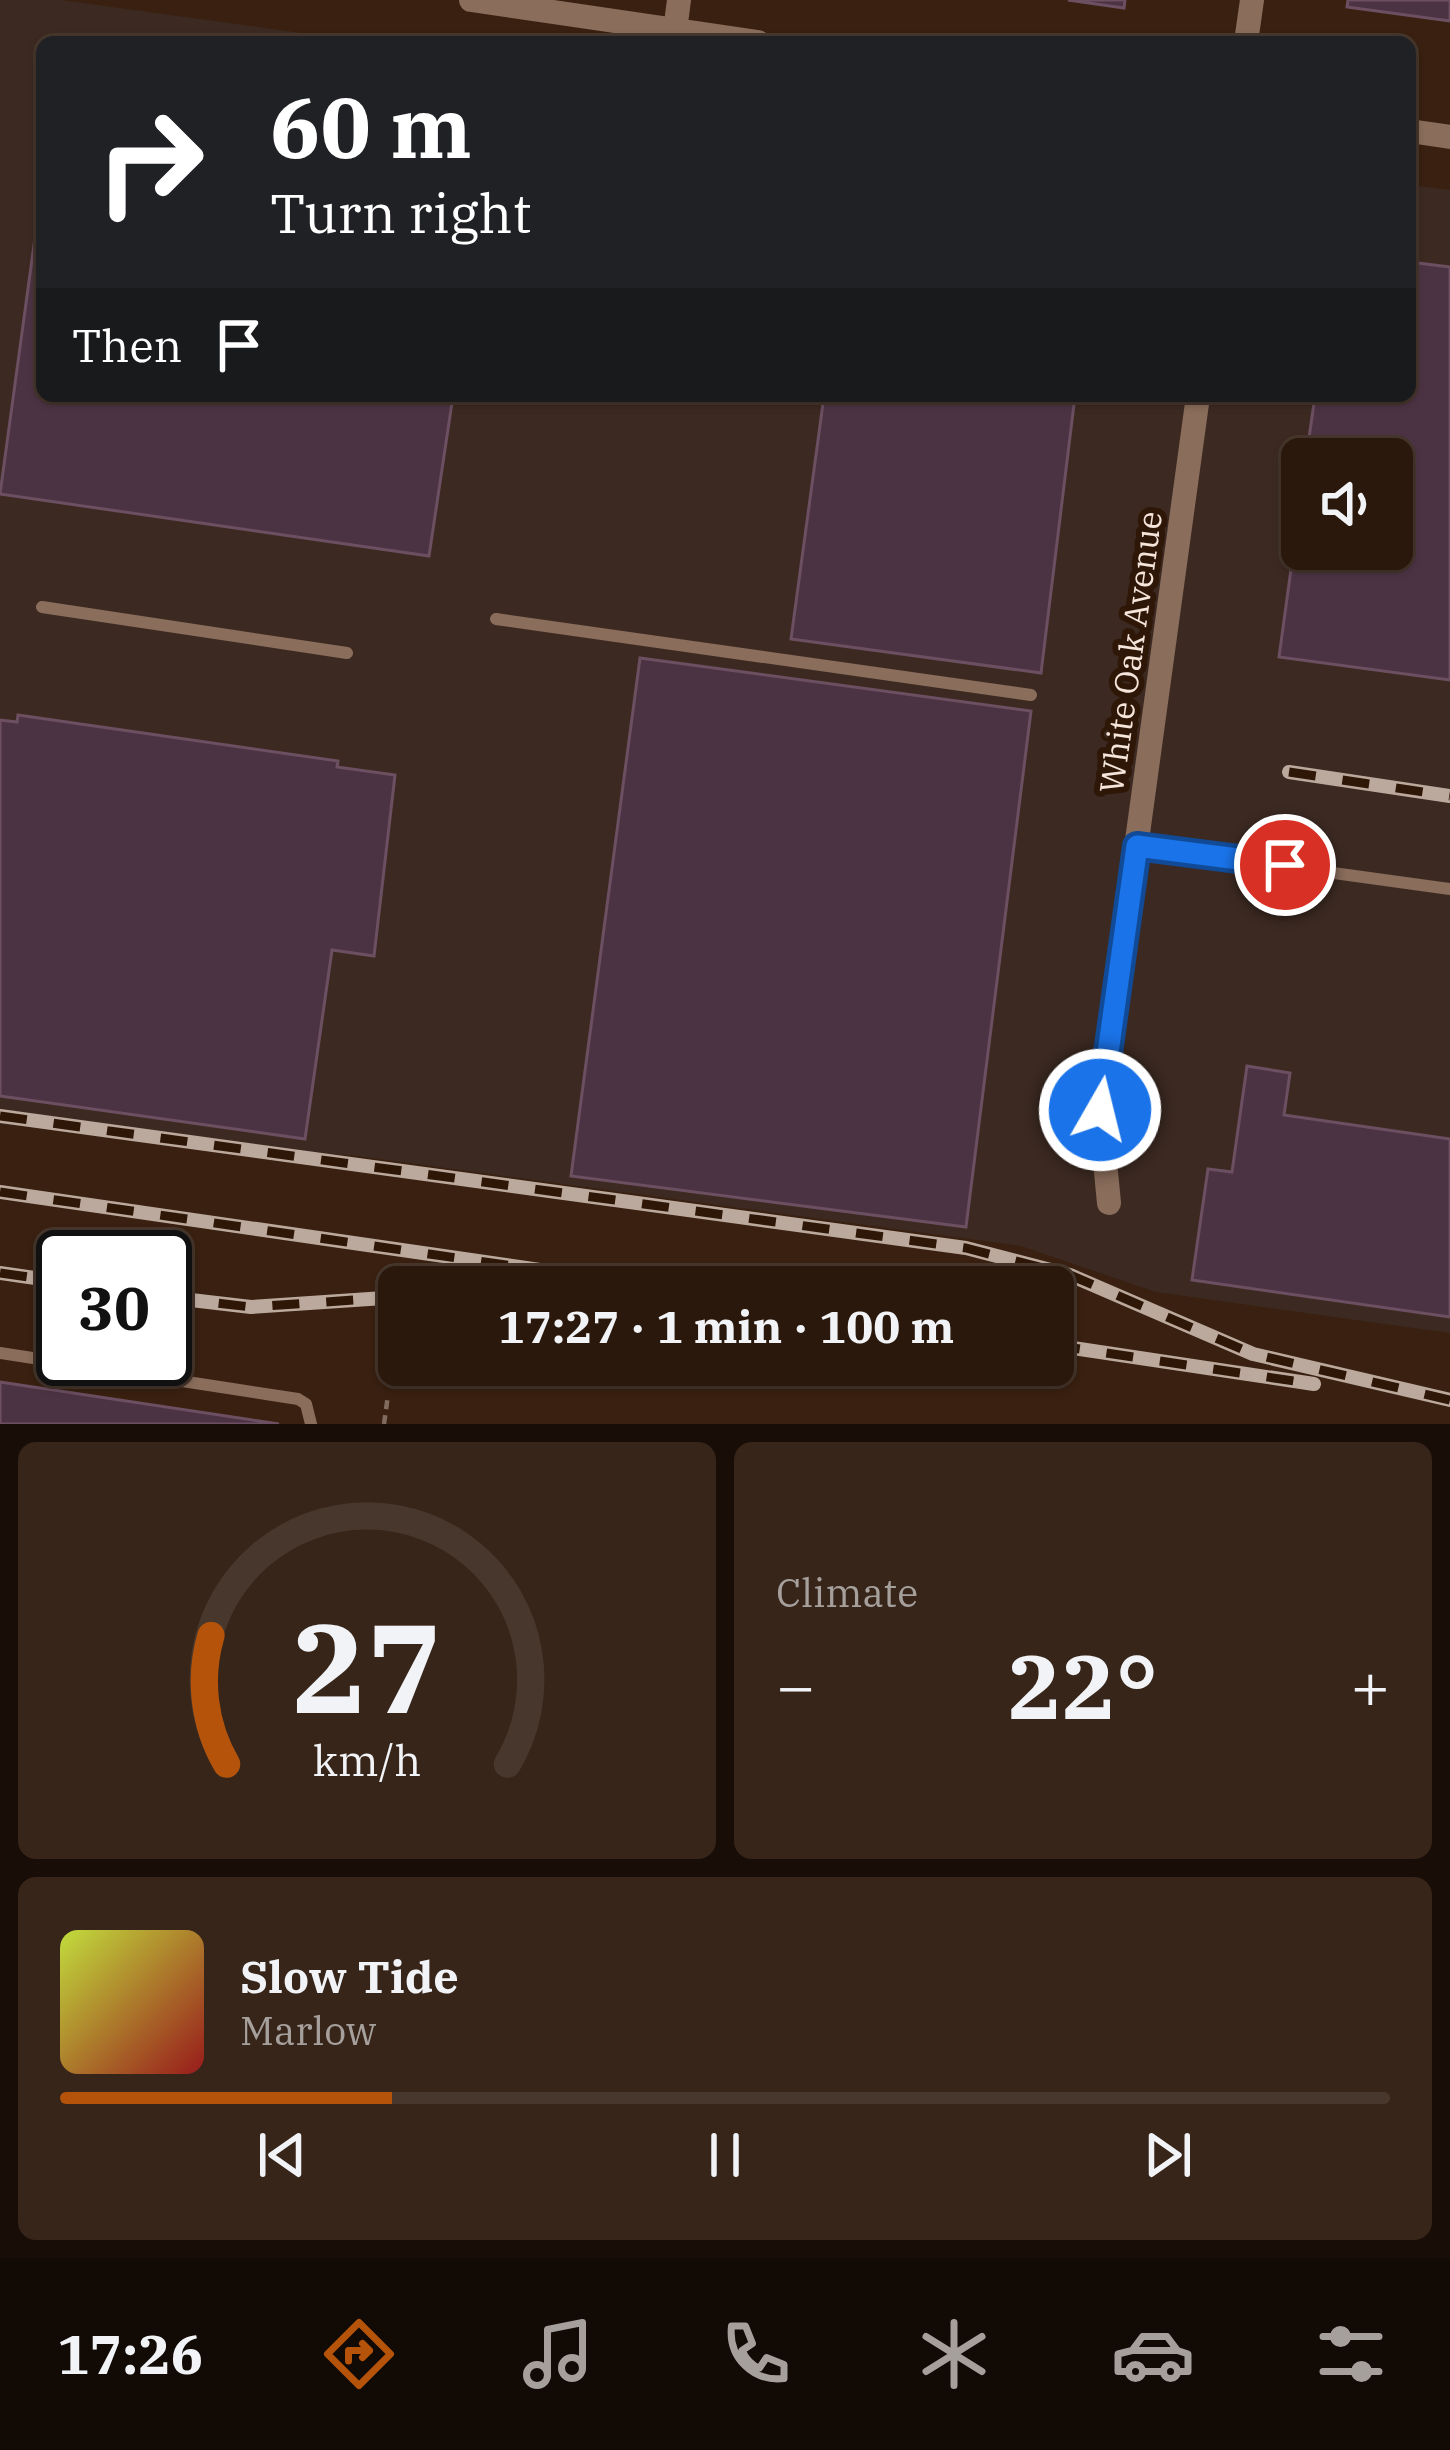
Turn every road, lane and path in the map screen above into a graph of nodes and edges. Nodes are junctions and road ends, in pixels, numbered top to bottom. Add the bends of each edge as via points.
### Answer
1 (471, 0) edge
2 (679, 0) edge
3 (1252, 0) edge
4 (675, 31) junction
5 (713, 36) edge
6 (1247, 36) edge
7 (1416, 132) edge
8 (1450, 137) edge
9 (1197, 402) edge
10 (42, 607) dead end
11 (496, 620) dead end
12 (347, 653) dead end
13 (1031, 695) dead end
14 (1137, 846) junction
15 (1450, 889) edge
16 (1109, 1203) dead end
17 (0, 1353) edge
18 (388, 1395) dead end
19 (311, 1424) edge
20 (384, 1424) edge

1 - 4 street
2 - 4 street
3 - 6 street
4 - 5 street
7 - 8 street
9 - 14 street, White Oak Avenue
10 - 12 lane
11 - 13 lane
14 - 15 lane
14 - 16 street, White Oak Avenue via 1100,1110
17 - 19 lane via 298,1399
18 - 20 path

